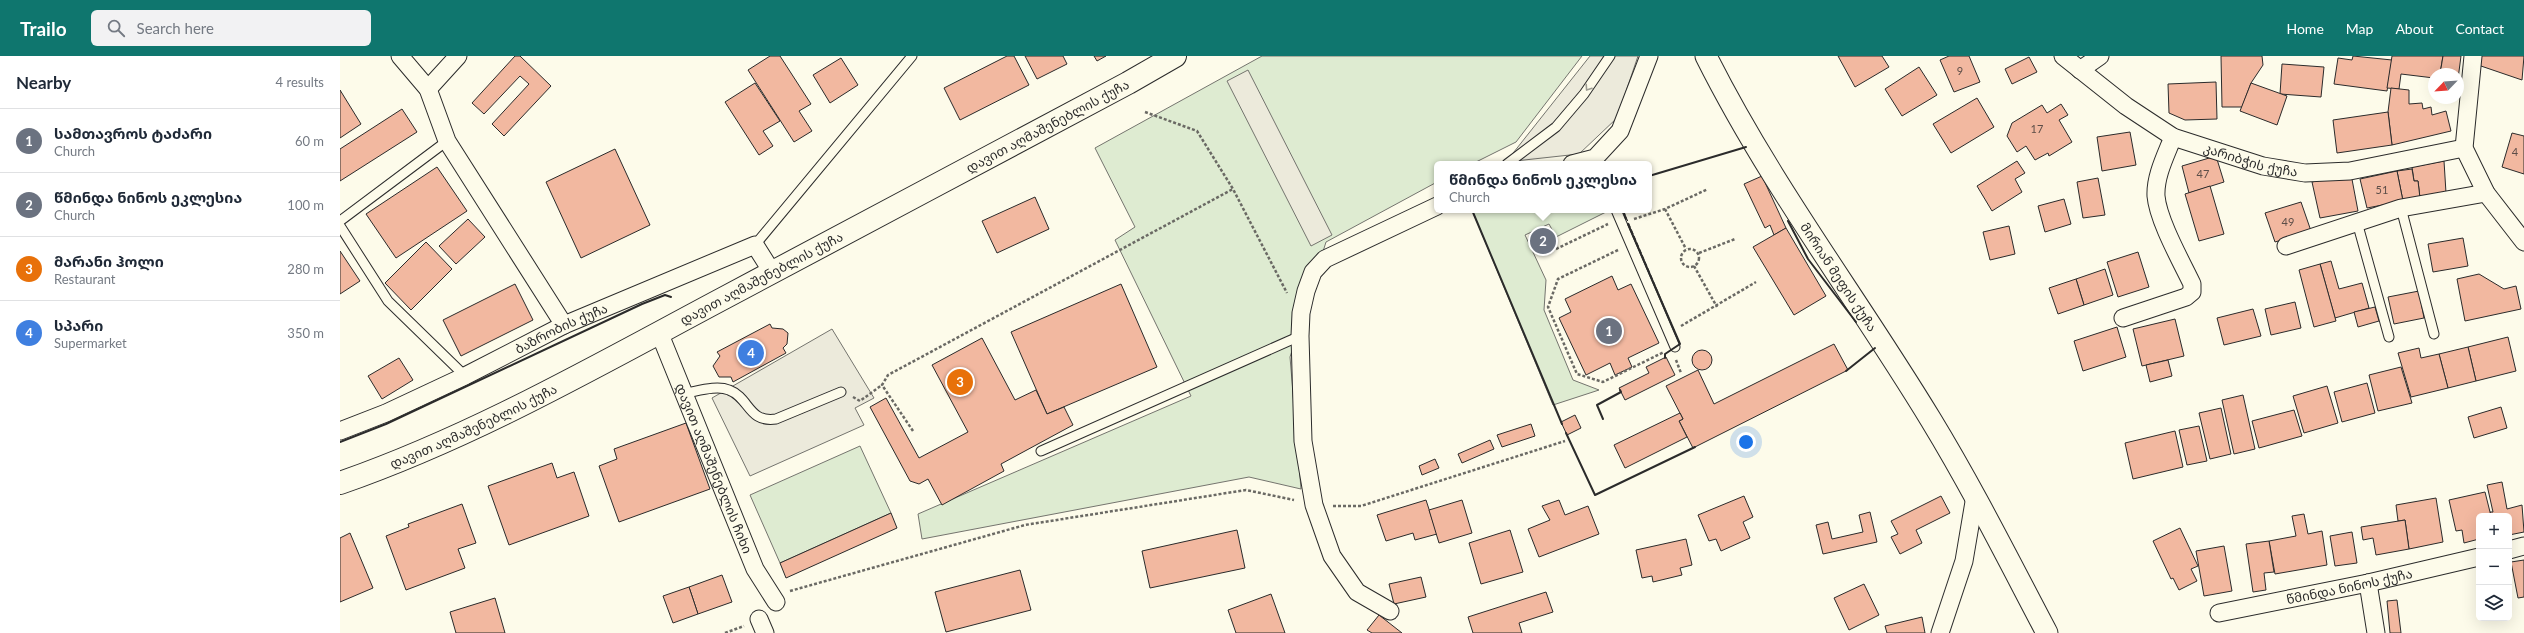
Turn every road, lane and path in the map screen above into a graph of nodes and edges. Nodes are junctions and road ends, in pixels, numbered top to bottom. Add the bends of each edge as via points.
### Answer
1 (400, 56) edge
2 (458, 56) edge
3 (912, 56) edge
4 (1175, 56) edge
5 (1610, 56) edge
6 (1649, 56) edge
7 (1706, 56) edge
8 (2063, 56) edge
9 (2100, 56) edge
10 (2473, 56) edge
11 (2080, 70) junction
12 (428, 89) junction
13 (1145, 112) dead end
14 (2173, 137) junction
15 (447, 141) junction
16 (2464, 148) junction
17 (1511, 161) edge
18 (1597, 161) edge
19 (1233, 189) junction
20 (1708, 189) dead end
21 (2486, 193) junction
22 (1434, 207) edge
23 (2401, 208) junction
24 (1665, 209) junction
25 (1618, 214) edge
26 (1631, 220) dead end
27 (340, 221) edge
28 (2357, 222) junction
29 (340, 226) edge
30 (1735, 239) dead end
31 (2524, 239) edge
32 (755, 245) junction
33 (1630, 245) junction
34 (2286, 246) dead end
35 (1556, 249) dead end
36 (1686, 249) junction
37 (1698, 253) junction
38 (1694, 266) junction
39 (772, 272) junction
40 (1756, 282) dead end
41 (1304, 301) junction
42 (1717, 307) junction
43 (2123, 318) dead end
44 (564, 325) junction
45 (1679, 327) dead end
46 (659, 332) junction
47 (2434, 334) dead end
48 (1300, 336) junction
49 (2389, 336) dead end
50 (1675, 347) joint
51 (465, 376) junction
52 (882, 385) junction
53 (841, 392) joint
54 (686, 394) junction
55 (913, 430) dead end
56 (340, 431) edge
57 (1565, 441) dead end
58 (1041, 451) dead end
59 (340, 483) edge
60 (1975, 496) junction
61 (1314, 505) junction
62 (2524, 546) edge
63 (2512, 549) edge
64 (2476, 558) edge
65 (2368, 583) junction
66 (776, 602) joint
67 (1390, 611) dead end
68 (2219, 613) dead end
69 (762, 626) edge
70 (726, 633) edge
71 (1940, 633) edge
72 (2047, 633) edge
73 (2376, 633) edge

1 - 12 street
2 - 12 street
3 - 32 lane
4 - 39 main road, დავით აღმაშენებლის ქუჩა
5 -> 17 lane via 1584,94 1556,127
6 - 18 street via 1620,131
7 - 60 street, მირიან მეფის ქუჩა via 1737,115 1796,215 1931,419
8 - 11 street, კარიბჭის ქუჩა
9 - 11 street
10 - 16 street
11 - 14 street, კარიბჭის ქუჩა via 2126,106
12 - 15 street
13 - 19 path via 1197,130
14 - 16 street, კარიბჭის ქუჩა via 2263,166 2305,173 2350,170
14 - 43 street via 2158,179 2156,196 2161,215 2192,284 2192,292 2186,298
15 - 27 lane
15 - 44 street
16 - 21 street
19 - 41 path via 1287,292
19 - 52 path via 888,376
20 - 24 path
21 - 23 street
21 - 31 street
22 - 41 street via 1326,259 1313,272
23 - 28 street
23 - 47 lane
24 - 26 path
24 - 36 path
25 - 33 lane
25 - 35 path
28 - 34 street
28 - 49 lane
29 - 51 lane via 388,301
30 - 37 path
32 - 39 street
32 - 44 street, ბაზრობის ქუჩა
33 - 50 lane
33 - 50 path via 1558,279 1548,307 1576,374 1603,382
36 - 37 path
36 - 38 path via 1681,257 1682,262 1690,267
37 - 38 path via 1698,263
38 - 42 path
39 - 46 main road, დავით აღმაშენებლის ქუჩა
40 - 42 path
41 - 48 street
42 - 45 path
44 - 51 street, ბაზრობის ქუჩა
46 - 54 street, დავით აღმაშენებლის ჩიხი
46 - 59 main road, დავით აღმაშენებლის ქუჩა via 470,430 401,462
48 - 58 lane
48 - 61 street via 1303,441
51 - 56 street, ბაზრობის ქუჩა via 386,413
52 - 53 path via 860,401
52 - 55 path
53 - 54 lane via 776,419 767,420 759,419 729,390 719,388
54 - 66 street, დავით აღმაშენებლის ჩიხი via 755,569
57 - 61 path via 1361,506
60 - 71 street via 1964,561
60 - 72 street, მირიან მეფის ქუჩა
61 - 66 path via 1283,496 1246,490 1025,525 792,590
61 - 67 street via 1332,556 1357,592
62 - 63 street
64 - 65 street, წმინდა ნინოს ქუჩა
65 - 68 street, წმინდა ნინოს ქუჩა
65 - 73 street
69 - 70 path

